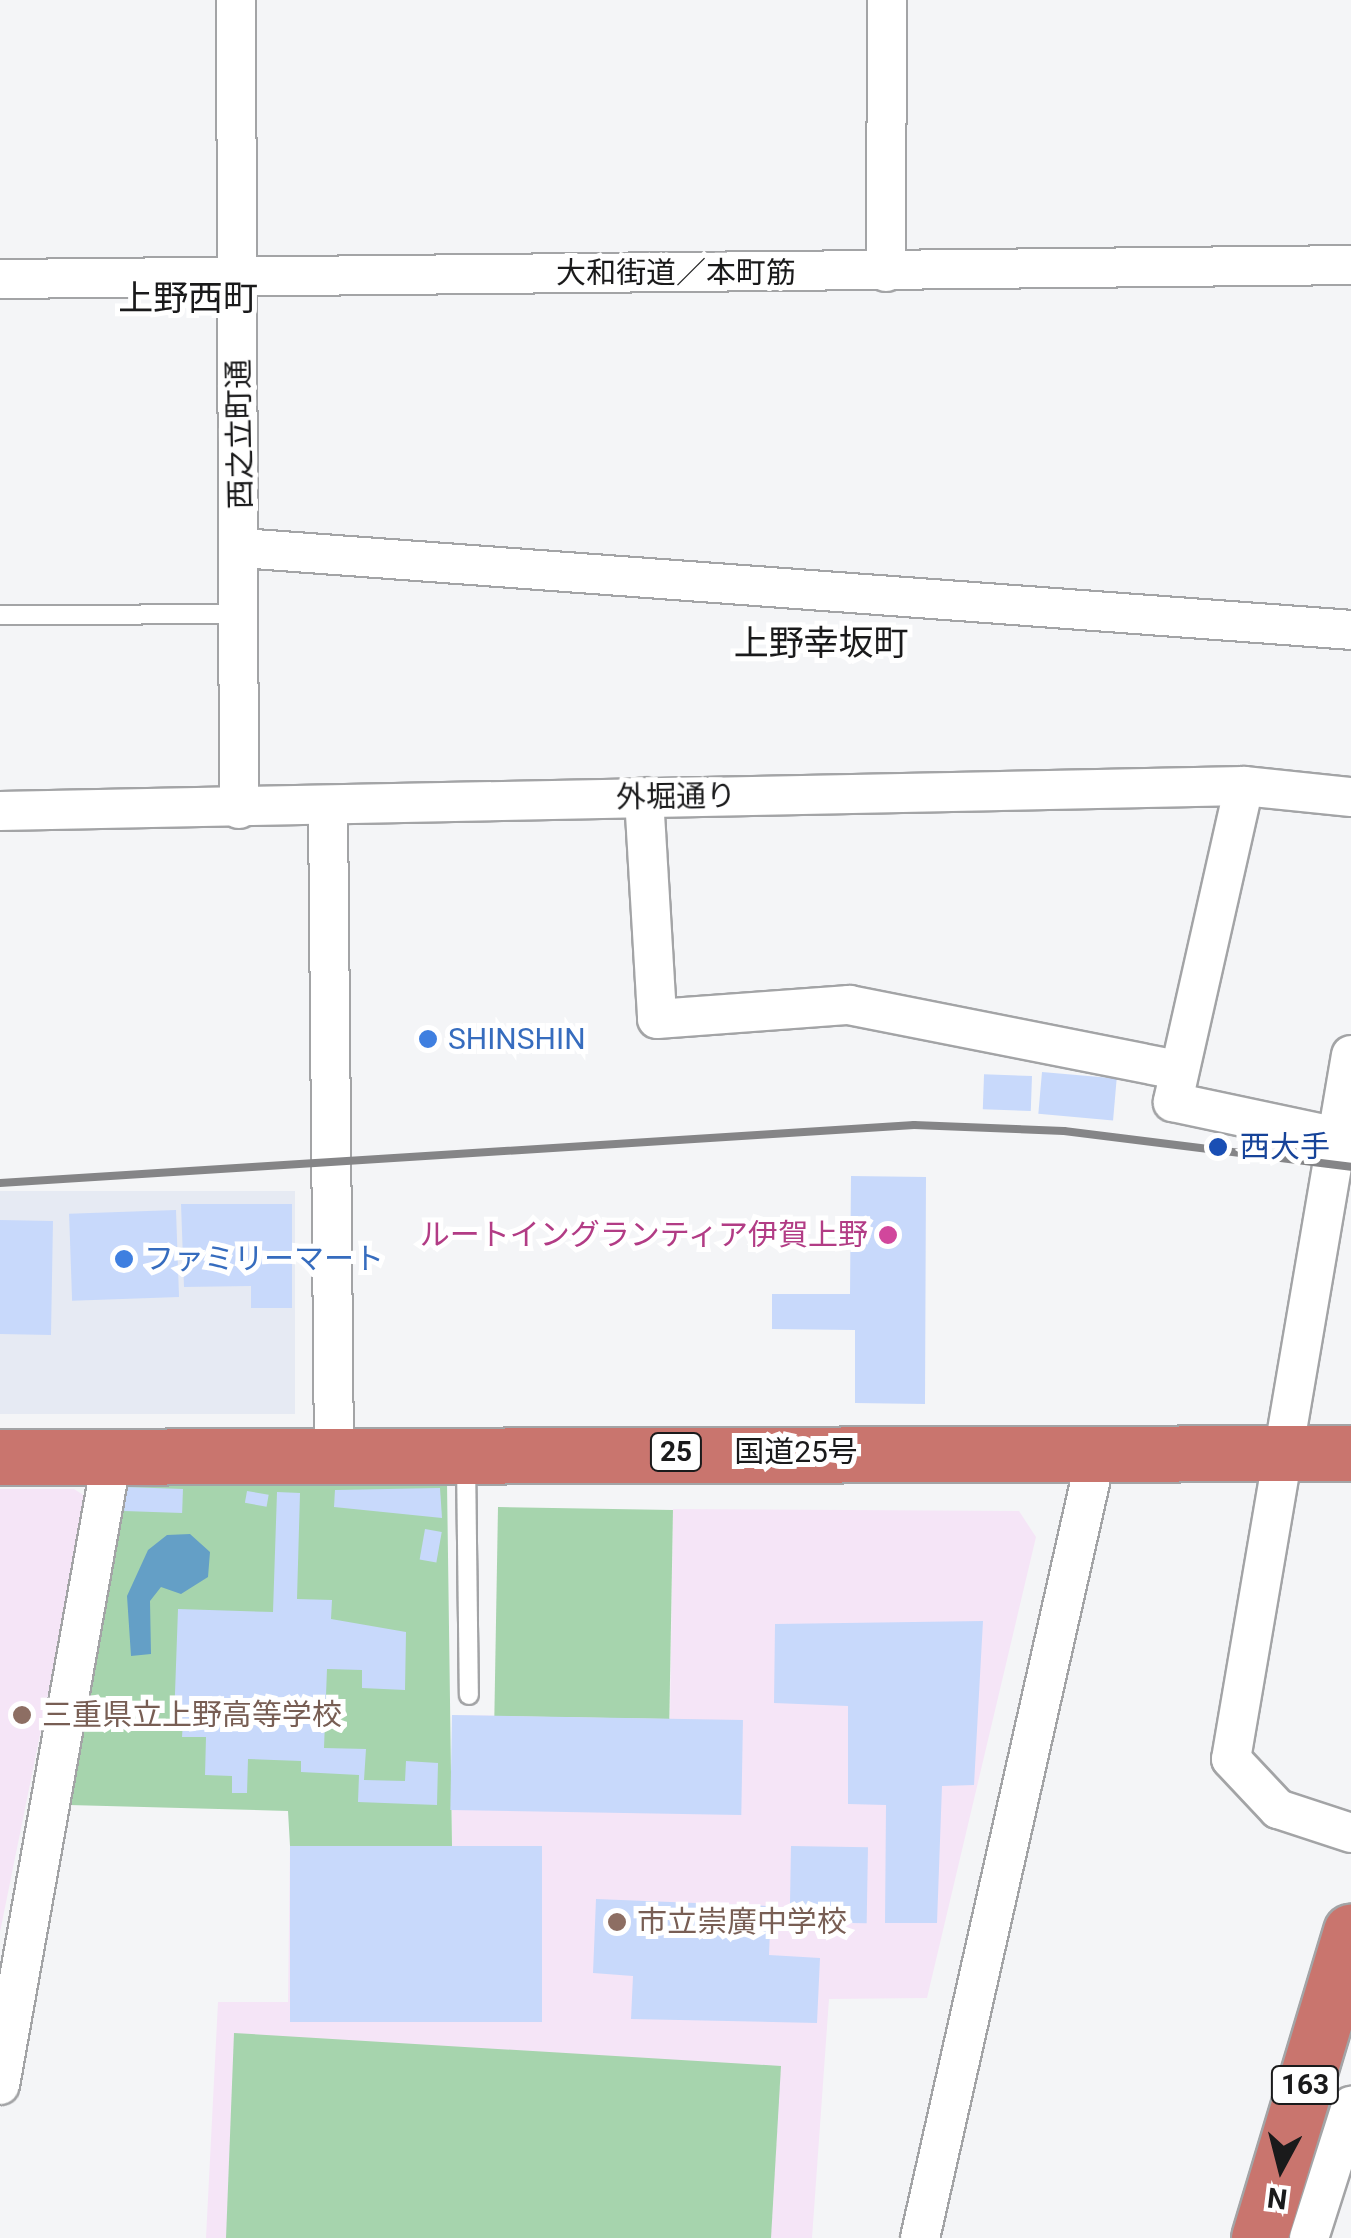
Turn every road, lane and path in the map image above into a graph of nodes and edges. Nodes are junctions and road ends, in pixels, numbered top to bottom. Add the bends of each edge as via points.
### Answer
1 (236, 0) edge
2 (888, 0) edge
3 (1351, 265) edge
4 (886, 272) junction
5 (238, 276) junction
6 (0, 279) edge
7 (241, 548) junction
8 (0, 614) edge
9 (240, 614) junction
10 (1351, 630) edge
11 (1244, 786) junction
12 (644, 797) junction
13 (1351, 797) edge
14 (328, 808) junction
15 (238, 809) junction
16 (0, 811) edge
17 (1351, 1056) edge
18 (1176, 1070) junction
19 (1337, 1136) junction
20 (1097, 1451) junction
21 (466, 1452) junction
22 (334, 1453) junction
23 (1351, 1453) edge
24 (1285, 1454) junction
25 (112, 1456) junction
26 (0, 1457) edge
27 (470, 1694) dead end
28 (1351, 1833) edge
29 (1351, 1932) edge
30 (0, 2084) edge
31 (1351, 2106) edge
32 (920, 2238) edge
33 (1259, 2238) edge
34 (1309, 2238) edge

1 - 5 street, 西之立町通
2 - 4 street
3 - 4 street, 大和街道／本町筋
4 - 5 street, 大和街道／本町筋
5 - 6 street, 大和街道／本町筋
5 - 7 street, 西之立町通
7 - 9 street, 西之立町通
7 - 10 street
8 - 9 lane
9 - 15 street, 西之立町通
11 - 12 street, 外堀通り
11 - 13 street, 外堀通り
11 - 18 street
12 - 14 street, 外堀通り
12 - 18 street via 657,1019 849,1006
14 - 15 street, 外堀通り
14 - 22 street
15 - 16 street, 外堀通り
17 - 19 street
18 - 19 street via 1174,1102
19 - 24 street
20 - 21 highway, 国道25号 / 25
20 - 24 highway, 国道25号 / 25
20 - 32 street
21 - 22 highway, 国道25号 / 25
21 - 27 lane
22 - 25 highway, 国道25号 / 25
23 - 24 highway, 国道25号 / 25
24 - 28 street via 1231,1759 1278,1810
25 - 26 highway, 国道25号 / 25
25 - 30 street
29 - 33 highway, 163
31 - 34 street

